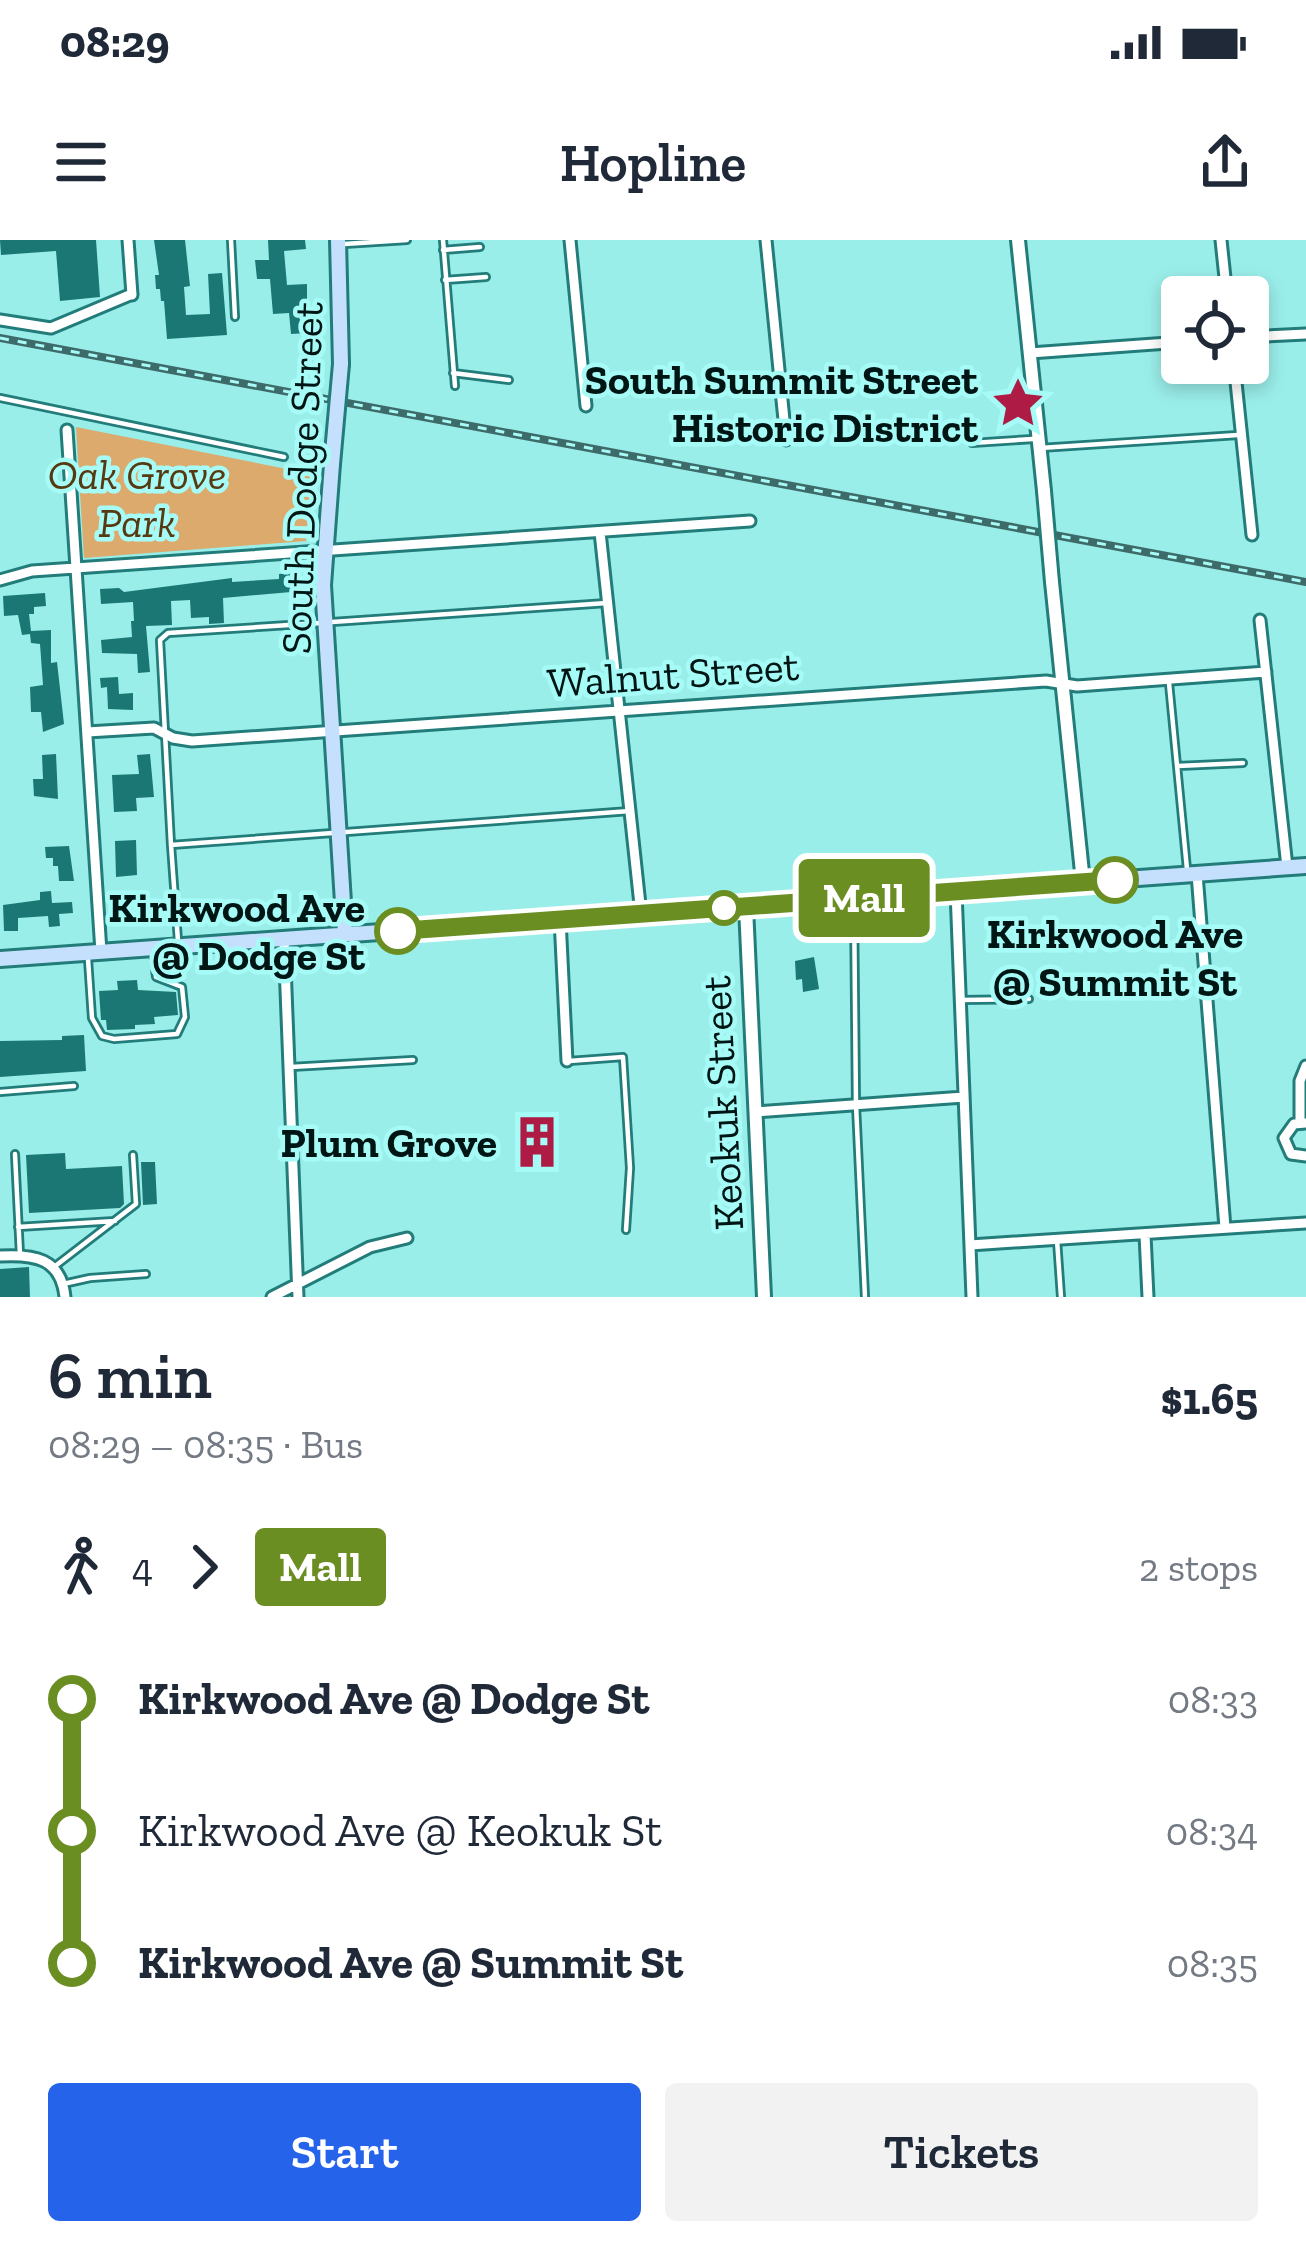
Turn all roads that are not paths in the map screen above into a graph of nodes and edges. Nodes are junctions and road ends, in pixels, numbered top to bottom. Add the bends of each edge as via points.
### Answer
1 (128, 240) edge
2 (231, 240) edge
3 (407, 240) edge
4 (442, 240) edge
5 (570, 240) edge
6 (766, 240) edge
7 (1018, 240) edge
8 (1221, 240) edge
9 (339, 242) edge
10 (481, 248) dead end
11 (443, 250) junction
12 (1225, 276) edge
13 (486, 277) dead end
14 (445, 280) junction
15 (235, 317) dead end
16 (0, 320) edge
17 (1306, 334) edge
18 (1269, 336) edge
19 (1161, 344) edge
20 (1030, 353) junction
21 (454, 373) junction
22 (509, 380) dead end
23 (1236, 384) edge
24 (455, 386) dead end
25 (0, 398) edge
26 (586, 406) dead end
27 (66, 412) junction
28 (67, 430) joint
29 (1241, 434) junction
30 (787, 440) dead end
31 (972, 443) dead end
32 (1039, 443) junction
33 (284, 457) dead end
34 (750, 521) dead end
35 (600, 532) junction
36 (1252, 535) dead end
37 (324, 550) junction
38 (76, 568) junction
39 (0, 580) edge
40 (608, 603) junction
41 (1260, 620) dead end
42 (326, 622) junction
43 (1266, 672) junction
44 (1168, 679) junction
45 (1063, 684) junction
46 (619, 711) junction
47 (332, 731) junction
48 (87, 732) junction
49 (164, 733) junction
50 (1243, 764) dead end
51 (1178, 766) junction
52 (630, 811) junction
53 (339, 832) junction
54 (171, 844) junction
55 (1306, 866) edge
56 (1287, 867) junction
57 (1192, 874) junction
58 (1083, 882) junction
59 (956, 891) junction
60 (854, 899) junction
61 (746, 907) junction
62 (640, 914) junction
63 (560, 920) junction
64 (345, 934) junction
65 (284, 939) junction
66 (178, 947) junction
67 (153, 949) junction
68 (94, 952) junction
69 (0, 959) edge
70 (1029, 999) dead end
71 (960, 1000) junction
72 (413, 1060) dead end
73 (567, 1061) joint
74 (1306, 1066) edge
75 (291, 1067) junction
76 (74, 1086) dead end
77 (0, 1092) edge
78 (964, 1097) junction
79 (856, 1106) junction
80 (755, 1112) junction
81 (1303, 1123) edge
82 (16, 1154) dead end
83 (133, 1155) dead end
84 (1306, 1156) edge
85 (119, 1221) junction
86 (1306, 1223) edge
87 (18, 1227) junction
88 (1225, 1228) junction
89 (626, 1230) dead end
90 (1145, 1235) junction
91 (407, 1238) dead end
92 (1057, 1240) junction
93 (970, 1245) junction
94 (20, 1255) junction
95 (0, 1256) edge
96 (55, 1268) junction
97 (146, 1274) dead end
98 (63, 1284) junction
99 (297, 1291) edge
100 (65, 1297) edge
101 (272, 1297) edge
102 (764, 1297) edge
103 (865, 1297) edge
104 (972, 1297) edge
105 (1060, 1297) edge
106 (1148, 1297) edge

1 - 16 street via 132,296 51,328
2 - 15 lane
3 - 9 lane
4 - 11 lane
5 - 26 street
6 - 30 street
7 - 20 street
8 - 12 street
9 - 37 main road, South Dodge Street, bridge via 341,364
10 - 11 lane
11 - 14 lane
13 - 14 lane
14 - 21 lane
17 - 18 street
19 - 20 street
20 - 32 street
21 - 22 lane
21 - 24 lane
23 - 29 street
25 - 27 lane
27 - 28 lane
27 - 33 lane
28 - 38 street
29 - 32 lane
29 - 36 street
31 - 32 lane
32 - 45 street, bridge
34 - 35 street
35 - 37 street
35 - 40 street
37 - 38 street
37 - 42 main road, South Dodge Street
38 - 39 street
38 - 48 street
40 - 42 lane
40 - 46 street
41 - 43 street
42 - 47 main road, South Dodge Street
42 - 49 lane via 168,633 160,640
43 - 44 street, Walnut Street
43 - 56 street
44 - 45 street, Walnut Street
44 - 51 lane
45 - 46 street, Walnut Street
45 - 58 street
46 - 47 street, Walnut Street
46 - 52 street
47 - 49 street, Walnut Street via 192,741
47 - 53 main road, South Dodge Street
48 - 49 street, Walnut Street
48 - 68 street
49 - 54 lane
50 - 51 lane
51 - 57 lane
52 - 53 lane
52 - 62 street
53 - 54 lane
53 - 64 main road, South Dodge Street
54 - 66 lane
55 - 56 main road
56 - 57 main road
57 - 58 main road
57 - 88 street
58 - 59 main road
59 - 60 main road
59 - 71 street
60 - 61 main road
60 - 79 lane
61 - 62 main road
61 - 80 street, Keokuk Street
62 - 63 main road
63 - 64 main road
63 - 73 street
64 - 65 main road
65 - 66 main road
65 - 75 street
66 - 67 main road
67 - 68 main road
67 - 68 lane via 156,976 182,986 177,1034 114,1040 92,1018
68 - 69 main road
70 - 71 lane
71 - 78 street
72 - 75 lane
73 - 89 lane via 623,1057
74 - 81 street
75 - 99 street
76 - 77 lane
78 - 79 street
78 - 93 street
79 - 80 street
79 - 103 lane
80 - 102 street, Keokuk Street
81 - 84 street via 1289,1127 1285,1144
82 - 87 lane
83 - 85 lane via 136,1204
85 - 87 lane
85 - 96 lane
86 - 88 street
87 - 94 lane
88 - 90 street
90 - 92 street
90 - 106 street
91 - 99 street via 370,1247
92 - 93 street
92 - 105 lane
93 - 104 street
94 - 95 street
94 - 96 street
96 - 98 street
97 - 98 lane
98 - 100 street
99 - 101 street

